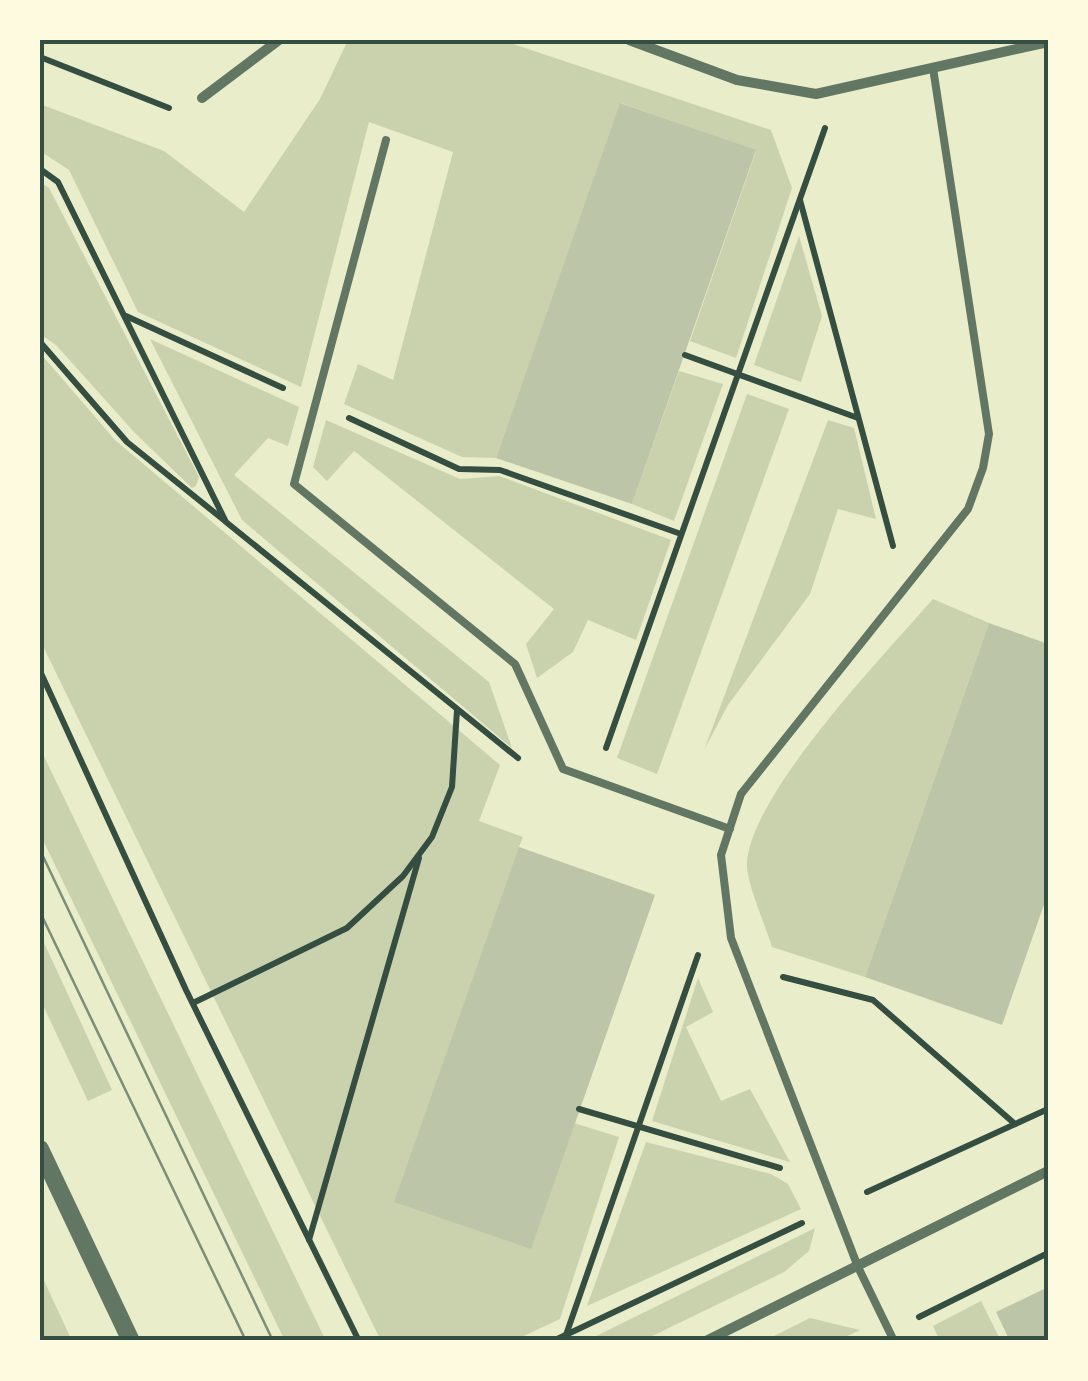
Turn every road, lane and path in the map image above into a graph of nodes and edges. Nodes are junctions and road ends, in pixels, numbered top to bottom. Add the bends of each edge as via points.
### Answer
1 (279, 40) edge
2 (629, 40) edge
3 (1048, 42) edge
4 (40, 56) edge
5 (933, 68) junction
6 (839, 88) junction
7 (202, 98) joint
8 (386, 140) dead end
9 (800, 199) junction
10 (125, 316) dead end
11 (40, 342) edge
12 (685, 355) dead end
13 (738, 374) junction
14 (315, 403) junction
15 (858, 418) junction
16 (226, 522) dead end
17 (681, 534) junction
18 (904, 590) junction
19 (40, 671) edge
20 (457, 710) dead end
21 (595, 780) junction
22 (730, 830) junction
23 (420, 854) junction
24 (743, 966) junction
25 (192, 1003) junction
26 (579, 1109) dead end
27 (1015, 1124) dead end
28 (638, 1126) junction
29 (40, 1150) edge
30 (1048, 1171) edge
31 (825, 1181) junction
32 (309, 1241) junction
33 (1048, 1253) edge
34 (858, 1267) junction
35 (889, 1331) junction
36 (566, 1335) dead end
37 (131, 1341) edge
38 (359, 1341) edge
39 (706, 1341) edge
40 (894, 1341) edge

1 - 7 street
2 - 6 street via 737,80 816,94
3 - 5 street
4 - 7 path via 181,113
5 - 6 street
5 - 18 lane via 990,434 968,509
6 - 9 path
8 - 14 lane
9 - 13 path
9 - 15 path
10 - 14 path
11 - 16 path via 128,442
12 - 13 path
13 - 15 path
13 - 17 path
14 - 17 path via 459,469 500,470
14 - 21 lane via 294,484 515,664 563,769
15 - 18 path
17 - 21 path
18 - 22 lane via 741,794
19 - 25 path
20 - 23 path via 452,787
21 - 22 lane
22 - 24 lane via 721,855 731,938
23 - 25 path via 347,928
23 - 32 path
24 - 27 path via 873,1000
24 - 28 path via 696,955
24 - 31 lane
25 - 32 path
26 - 28 path
28 - 31 path
28 - 36 path
29 - 37 street
30 - 34 street
31 - 34 lane
32 - 38 path
33 - 35 path
34 - 35 lane
34 - 39 street
35 - 40 lane

